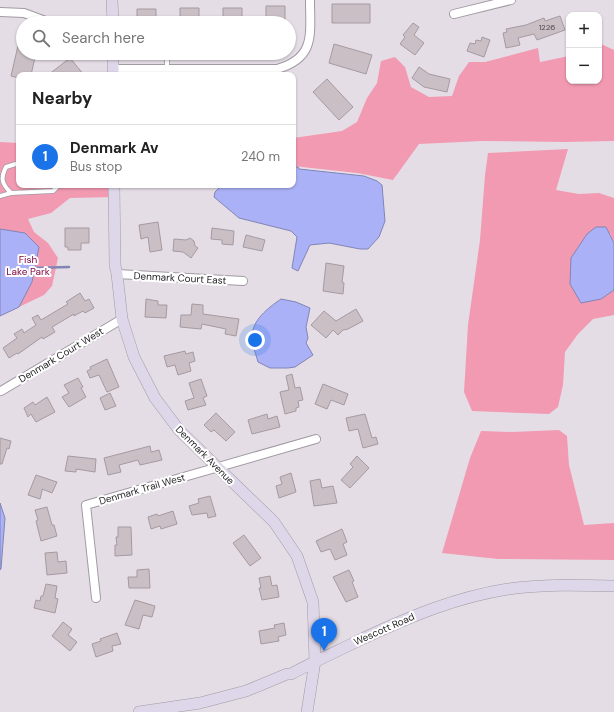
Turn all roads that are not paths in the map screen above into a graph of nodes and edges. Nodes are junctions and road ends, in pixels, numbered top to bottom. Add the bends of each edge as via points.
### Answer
1 (112, 0) edge
2 (310, 0) edge
3 (511, 0) edge
4 (0, 12) edge
5 (454, 14) dead end
6 (32, 16) edge
7 (113, 16) edge
8 (113, 60) edge
9 (167, 60) edge
10 (167, 69) junction
11 (113, 72) edge
12 (16, 164) edge
13 (56, 188) edge
14 (114, 188) edge
15 (11, 193) junction
16 (0, 196) edge
17 (118, 274) junction
18 (243, 281) dead end
19 (122, 319) junction
20 (1, 391) dead end
21 (316, 439) dead end
22 (217, 468) junction
23 (614, 586) edge
24 (96, 598) dead end
25 (315, 661) junction
26 (139, 712) edge
27 (307, 712) edge

1 - 7 street
2 - 10 street via 310,35 307,48 300,58 289,65 277,69
3 - 5 street
4 - 6 street
8 - 11 street
9 - 10 lane
10 - 11 street
12 - 15 lane via 6,167 3,174 4,185
13 - 15 lane via 53,191
14 - 17 street, Denmark Avenue via 115,265
15 - 16 lane
17 - 18 street, Denmark Court East
17 - 19 street, Denmark Avenue
19 - 20 street, Denmark Court West
19 - 22 street, Denmark Avenue via 134,358 155,398 179,430
21 - 22 street
22 - 24 street, Denmark Trail West via 86,505
22 - 25 street, Denmark Avenue via 274,522 298,556 313,602
23 - 25 street, Wescott Road via 564,584 508,589 446,603 406,618
25 - 26 street, Wescott Road via 291,674 246,690 200,703
25 - 27 street, Denmark Avenue

